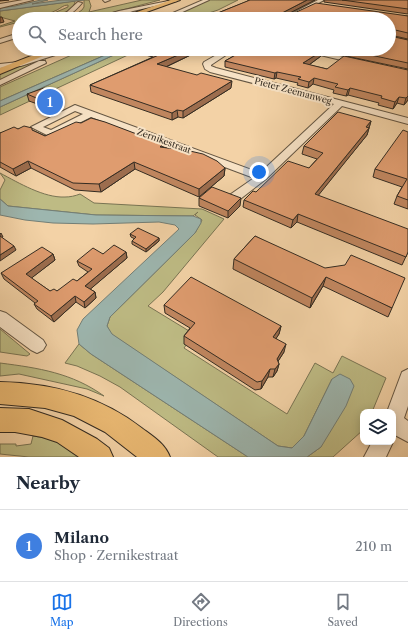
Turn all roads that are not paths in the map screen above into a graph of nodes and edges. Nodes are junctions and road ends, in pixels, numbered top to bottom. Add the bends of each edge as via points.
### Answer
1 (31, 0) edge
2 (185, 0) edge
3 (207, 0) edge
4 (80, 2) edge
5 (175, 2) edge
6 (322, 2) edge
7 (0, 6) edge
8 (152, 8) junction
9 (70, 12) edge
10 (78, 12) edge
11 (127, 12) edge
12 (134, 12) edge
13 (142, 12) edge
14 (150, 12) edge
15 (153, 12) edge
16 (156, 12) edge
17 (160, 12) edge
18 (179, 12) edge
19 (298, 12) edge
20 (12, 32) edge
21 (0, 36) edge
22 (12, 37) edge
23 (0, 41) edge
24 (26, 56) edge
25 (36, 56) edge
26 (50, 56) edge
27 (220, 56) edge
28 (331, 56) edge
29 (0, 58) edge
30 (19, 60) junction
31 (0, 63) edge
32 (364, 63) edge
33 (0, 66) edge
34 (0, 71) edge
35 (0, 83) edge
36 (340, 103) junction
37 (90, 114) dead end
38 (408, 121) edge
39 (262, 177) junction
40 (235, 197) edge
41 (0, 318) edge
42 (37, 346) dead end
43 (408, 378) edge
44 (0, 393) edge
45 (396, 413) edge
46 (0, 420) edge
47 (396, 424) edge
48 (408, 432) edge
49 (381, 445) edge
50 (387, 445) edge
51 (100, 457) edge
52 (157, 457) edge
53 (375, 457) edge
54 (384, 457) edge

1 - 7 street
2 - 5 main road
3 - 18 street
4 - 9 street
4 - 10 street via 83,6
5 - 8 main road
5 - 11 street
5 - 14 main road
5 - 15 main road
5 - 16 main road
5 - 17 main road
6 - 19 street
8 - 12 main road
8 - 13 main road
20 - 21 street
22 - 23 street
24 - 30 main road
25 - 30 main road
26 - 35 street
27 - 36 street, Pieter Zeemanweg via 207,64 208,67
28 - 32 street
29 - 30 main road
30 - 31 main road
30 - 33 street
30 - 34 main road
36 - 38 street, Pieter Zeemanweg
36 - 39 street
37 - 39 street, Zernikestraat
39 - 40 street
41 - 42 street
43 - 45 street
44 - 52 main road via 50,398 80,406 112,422
46 - 51 main road via 36,423 66,432
47 - 48 street
49 - 53 street
50 - 54 street

